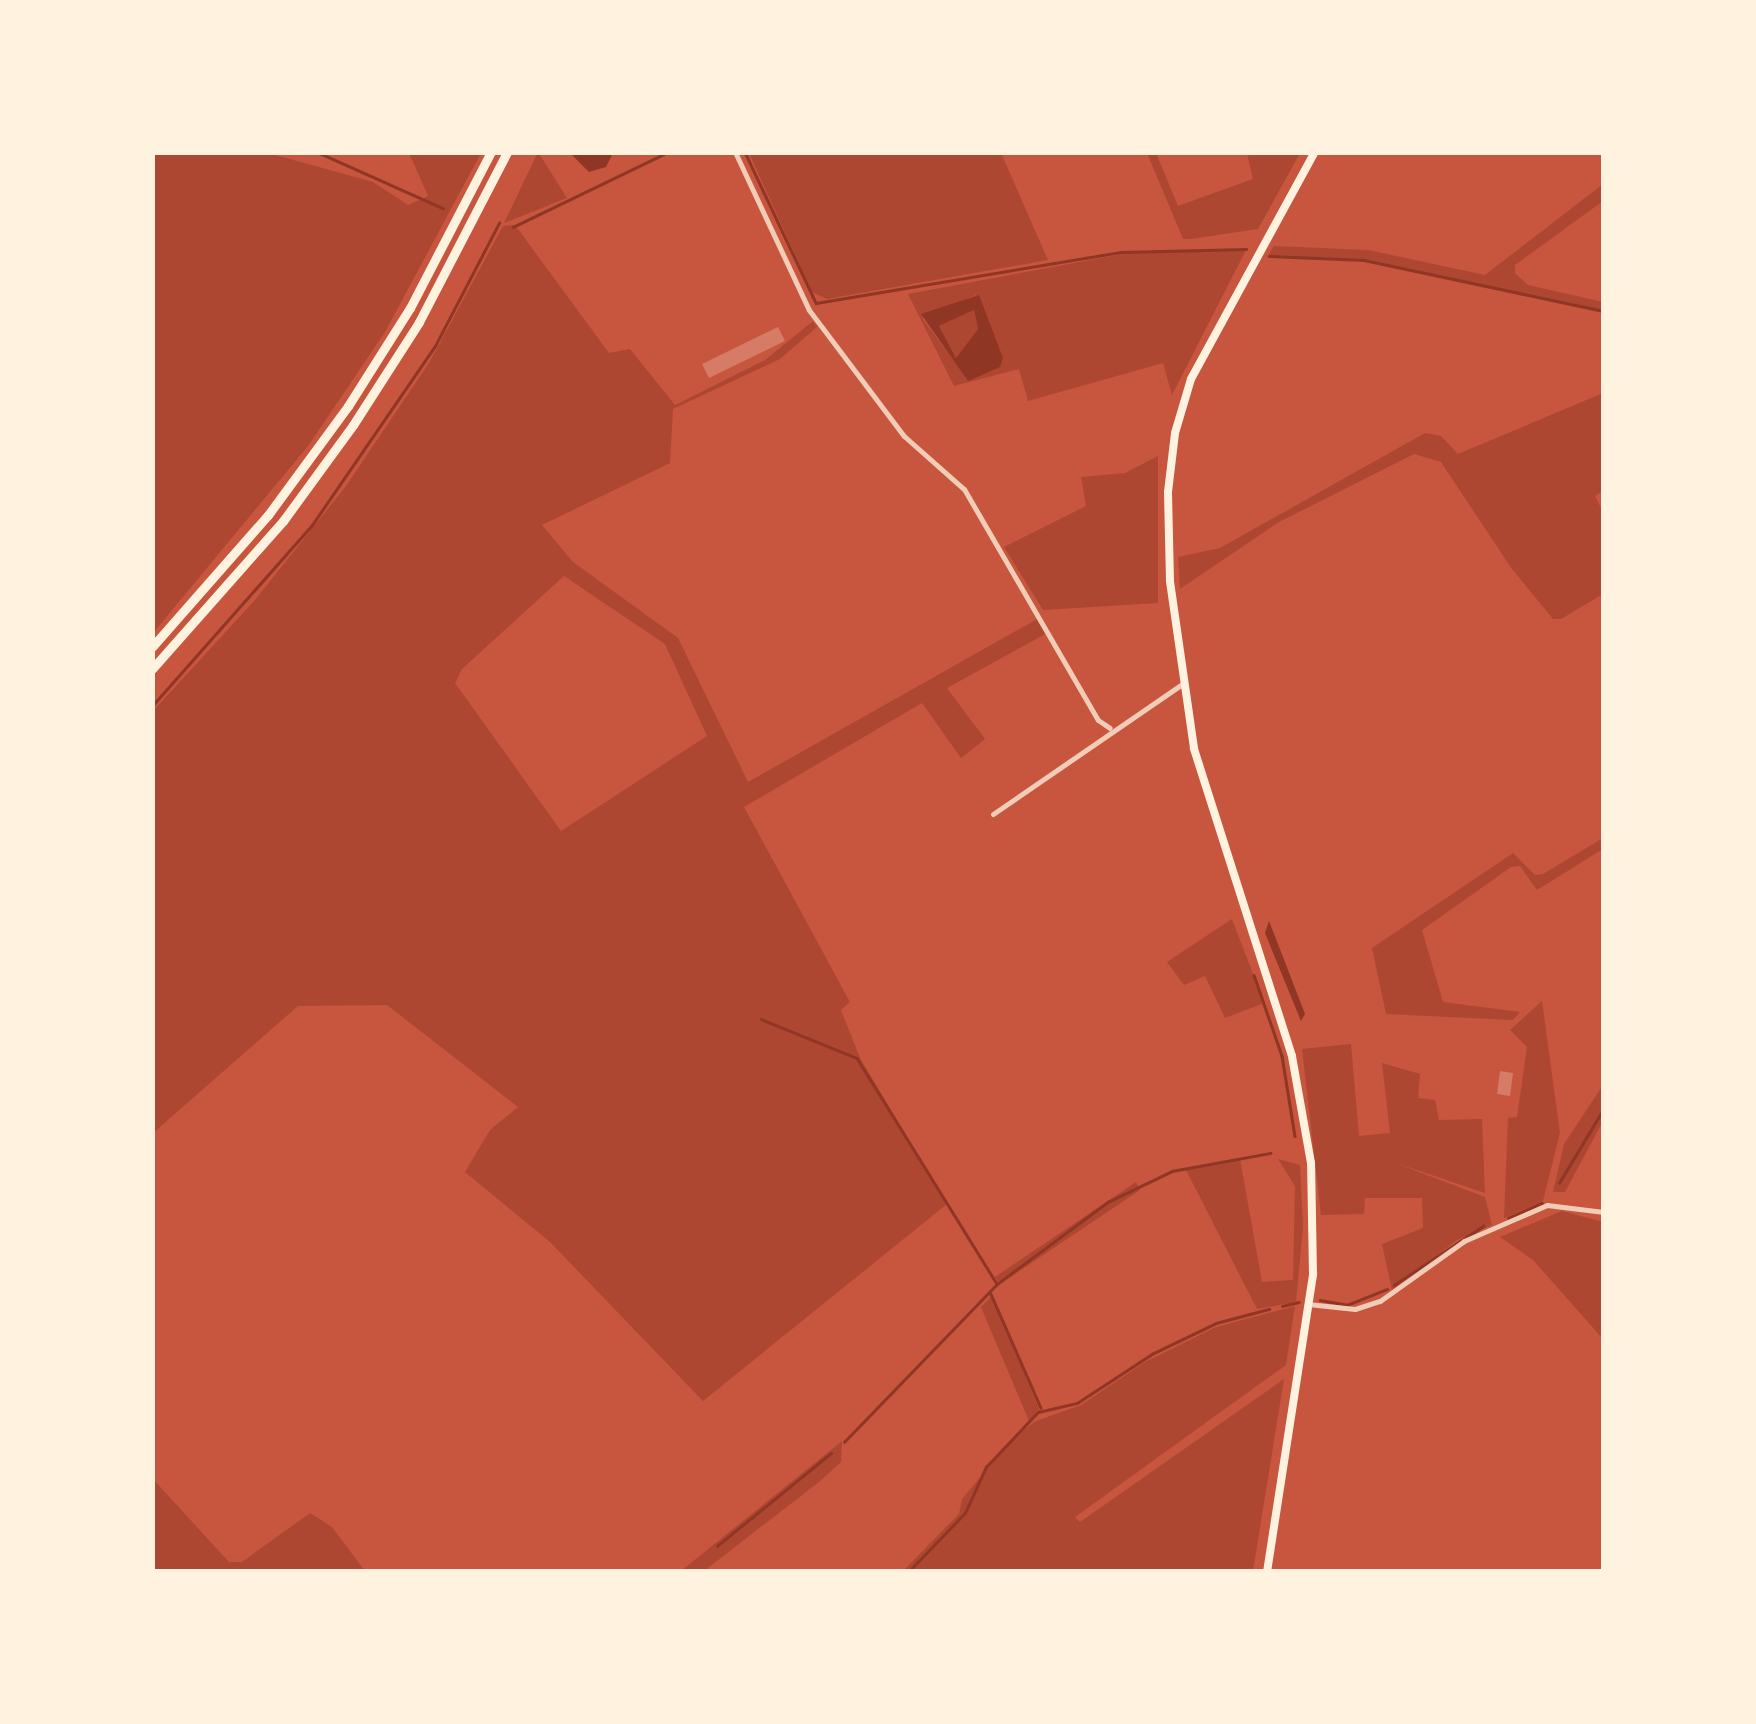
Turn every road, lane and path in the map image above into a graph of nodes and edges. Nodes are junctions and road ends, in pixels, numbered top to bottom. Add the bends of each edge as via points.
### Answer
1 (491, 152) edge
2 (507, 152) edge
3 (735, 152) edge
4 (1315, 152) edge
5 (152, 647) edge
6 (152, 669) edge
7 (1182, 685) junction
8 (1110, 728) junction
9 (993, 814) dead end
10 (1604, 1212) edge
11 (1308, 1304) junction
12 (1266, 1572) edge

1 - 5 highway via 410,308 348,406 248,540
2 - 6 highway via 419,322 354,424 240,574
3 - 8 street via 809,310 904,436 964,489 1081,692
4 - 7 main road via 1202,356 1181,407 1171,452 1168,537
7 - 8 street
7 - 11 main road via 1202,783 1299,1087 1316,1220
8 - 9 street
10 - 11 street via 1574,1203 1548,1205 1464,1241 1380,1301 1354,1309
11 - 12 main road

